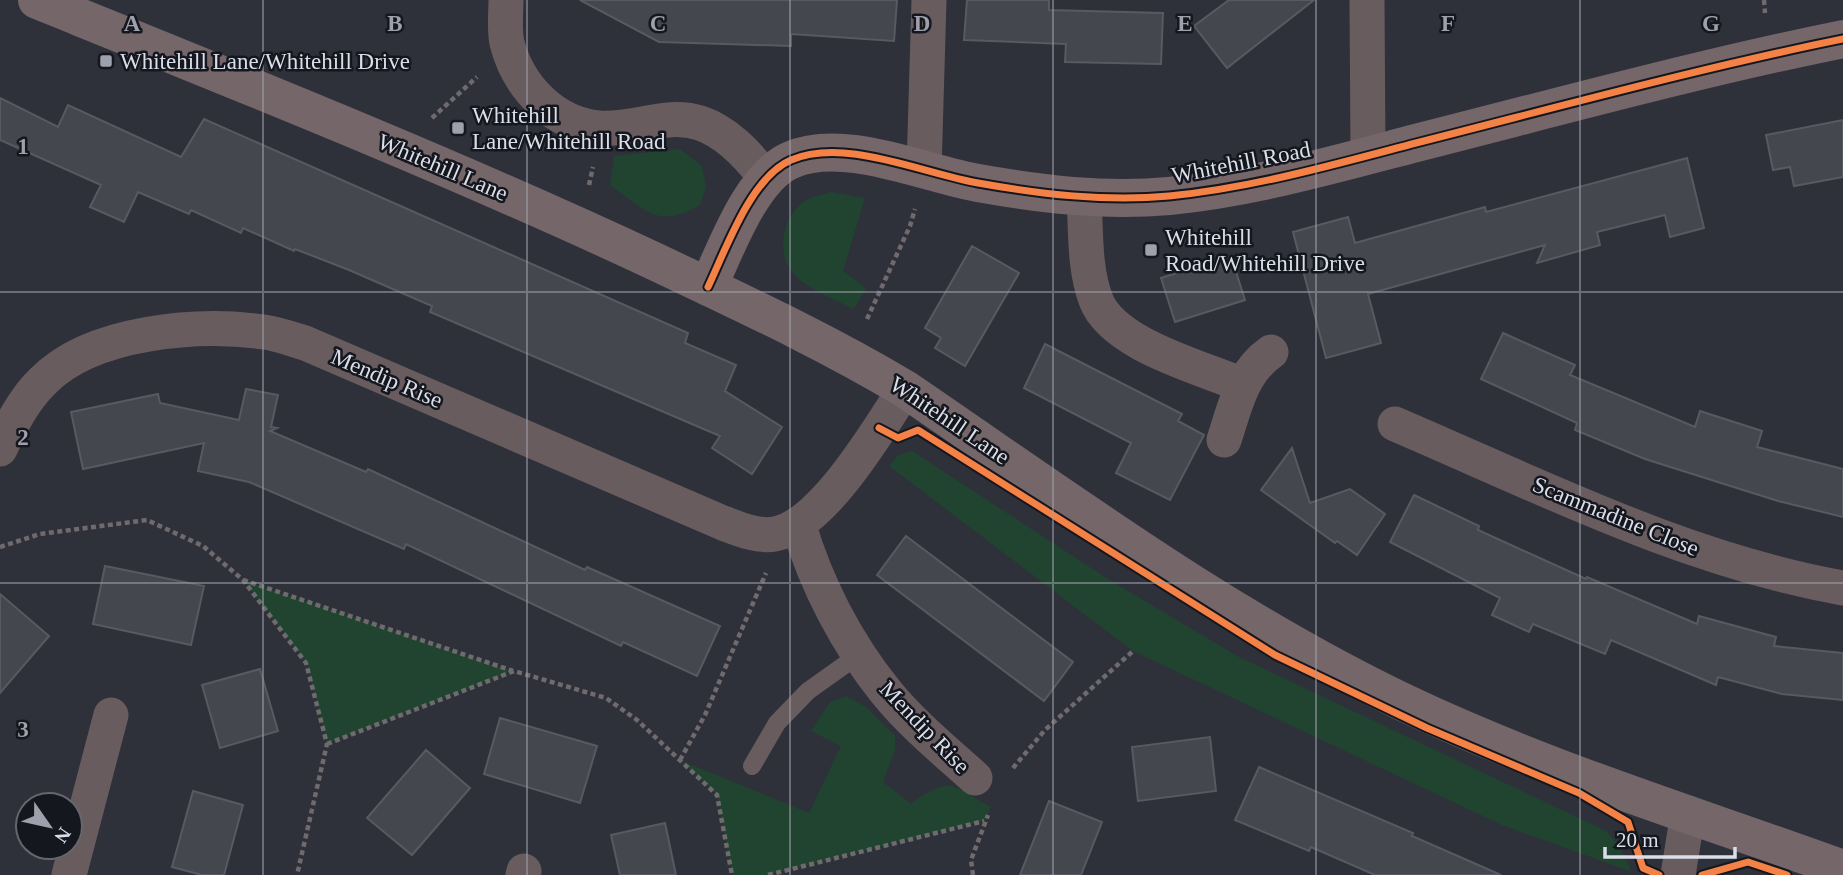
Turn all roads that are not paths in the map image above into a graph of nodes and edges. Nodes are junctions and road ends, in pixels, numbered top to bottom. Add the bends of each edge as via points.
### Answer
1 (37, 0) edge
2 (506, 0) edge
3 (929, 0) edge
4 (1367, 0) edge
5 (1843, 39) edge
6 (1368, 155) junction
7 (924, 170) junction
8 (765, 177) junction
9 (1083, 198) junction
10 (708, 287) junction
11 (1271, 352) dead end
12 (1242, 384) junction
13 (905, 389) junction
14 (1395, 424) dead end
15 (1224, 440) dead end
16 (0, 449) edge
17 (786, 530) junction
18 (1843, 588) edge
19 (860, 654) junction
20 (111, 715) dead end
21 (752, 766) dead end
22 (991, 787) road end
23 (1688, 813) junction
24 (1843, 869) edge
25 (69, 875) edge
26 (1678, 875) edge

1 - 10 main road, Whitehill Lane via 393,145
2 - 8 street via 507,41 523,80 541,102 565,118 600,128 673,119 700,123 724,135
3 - 7 street
4 - 6 street
5 - 6 main road, Whitehill Road
6 - 9 main road, Whitehill Road via 1180,195
7 - 8 main road, Whitehill Road via 823,151 789,160
7 - 9 main road, Whitehill Road via 976,183
8 - 10 main road
9 - 12 street via 1096,301 1111,324 1135,341
10 - 13 main road, Whitehill Lane via 850,356
11 - 12 street
12 - 15 street
13 - 17 street via 827,498
13 - 23 main road, Whitehill Lane via 1218,600 1335,667 1475,734
14 - 18 street, Scammadine Close via 1632,526 1737,563
16 - 17 street, Mendip Rise via 12,423 43,380 86,352 126,338 176,331 226,328 266,332 305,343 723,523 752,533
17 - 19 street, Mendip Rise via 810,562
19 - 21 lane via 808,691 777,723
19 - 22 street, Mendip Rise via 886,692
20 - 25 street
23 - 24 main road, Whitehill Lane
23 - 26 street

